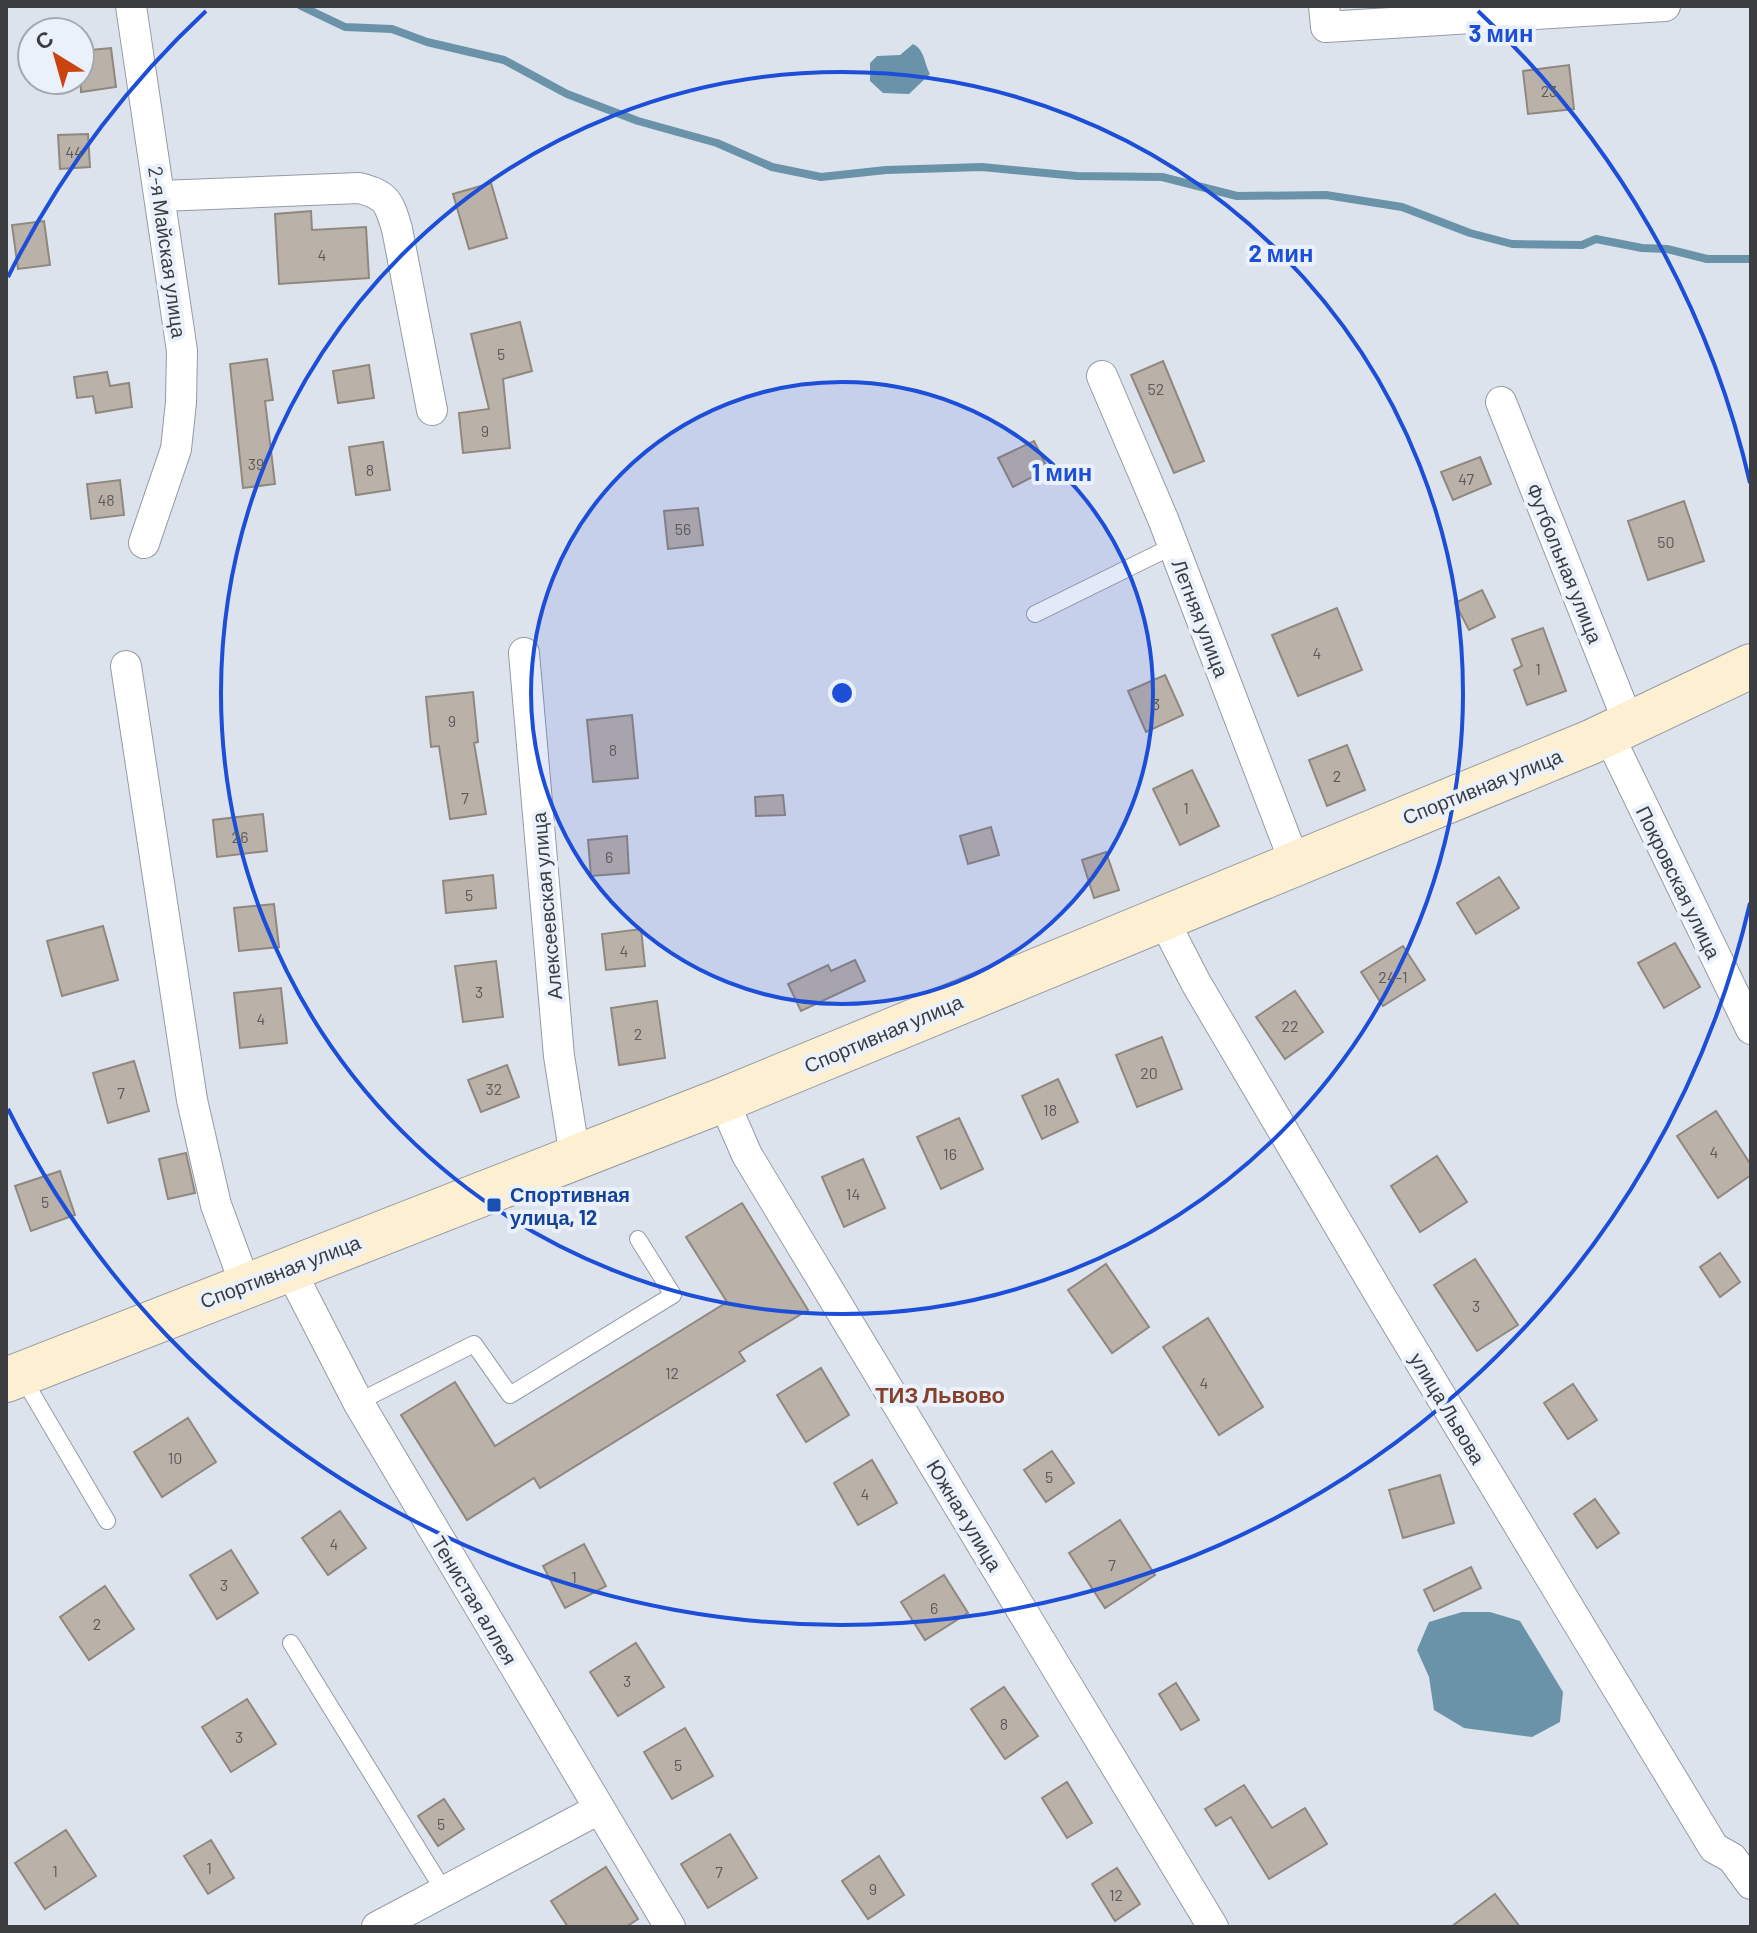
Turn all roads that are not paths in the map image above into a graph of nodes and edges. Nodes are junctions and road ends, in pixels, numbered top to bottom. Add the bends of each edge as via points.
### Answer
1 (131, 6) edge
2 (1665, 6) edge
3 (1325, 16) edge
4 (160, 196) junction
5 (1102, 376) dead end
6 (1501, 402) dead end
7 (432, 410) dead end
8 (144, 543) dead end
9 (1173, 546) junction
10 (1035, 614) dead end
11 (524, 653) dead end
12 (126, 666) dead end
13 (1751, 666) edge
14 (1618, 729) junction
15 (1295, 863) junction
16 (1162, 917) junction
17 (1751, 1029) edge
18 (723, 1100) junction
19 (575, 1157) junction
20 (638, 1239) dead end
21 (289, 1268) junction
22 (245, 1284) junction
23 (13, 1377) edge
24 (358, 1402) junction
25 (107, 1521) dead end
26 (291, 1643) dead end
27 (599, 1809) junction
28 (1751, 1884) edge
29 (444, 1891) junction
30 (377, 1927) edge
31 (670, 1927) edge
32 (1213, 1927) edge

1 - 4 street, 2-я Майская улица
2 - 3 street
4 - 7 street via 359,188 389,203
4 - 8 street, 2-я Майская улица via 180,327 181,402 176,449
5 - 9 street, Летняя улица
6 - 14 street, Футбольная улица
9 - 10 lane
9 - 15 street, Летняя улица
11 - 19 street, Алексеевская улица via 559,1056
12 - 22 street via 192,1100 216,1205
13 - 14 street, Спортивная улица
14 - 15 street, Спортивная улица
14 - 17 street, Покровская улица
15 - 16 street, Спортивная улица
16 - 18 street, Спортивная улица
16 - 28 street, улица Львова via 1361,1262 1714,1848 1732,1858
18 - 19 street, Спортивная улица
18 - 32 street, Южная улица via 747,1155
19 - 21 street, Спортивная улица
20 - 24 lane via 673,1295 510,1395 474,1344
21 - 22 street, Спортивная улица
21 - 24 street, Тенистая аллея
22 - 23 street, Спортивная улица
23 - 25 lane
24 - 27 street, Тенистая аллея
26 - 29 lane
27 - 29 street
27 - 31 street, Тенистая аллея
29 - 30 street

